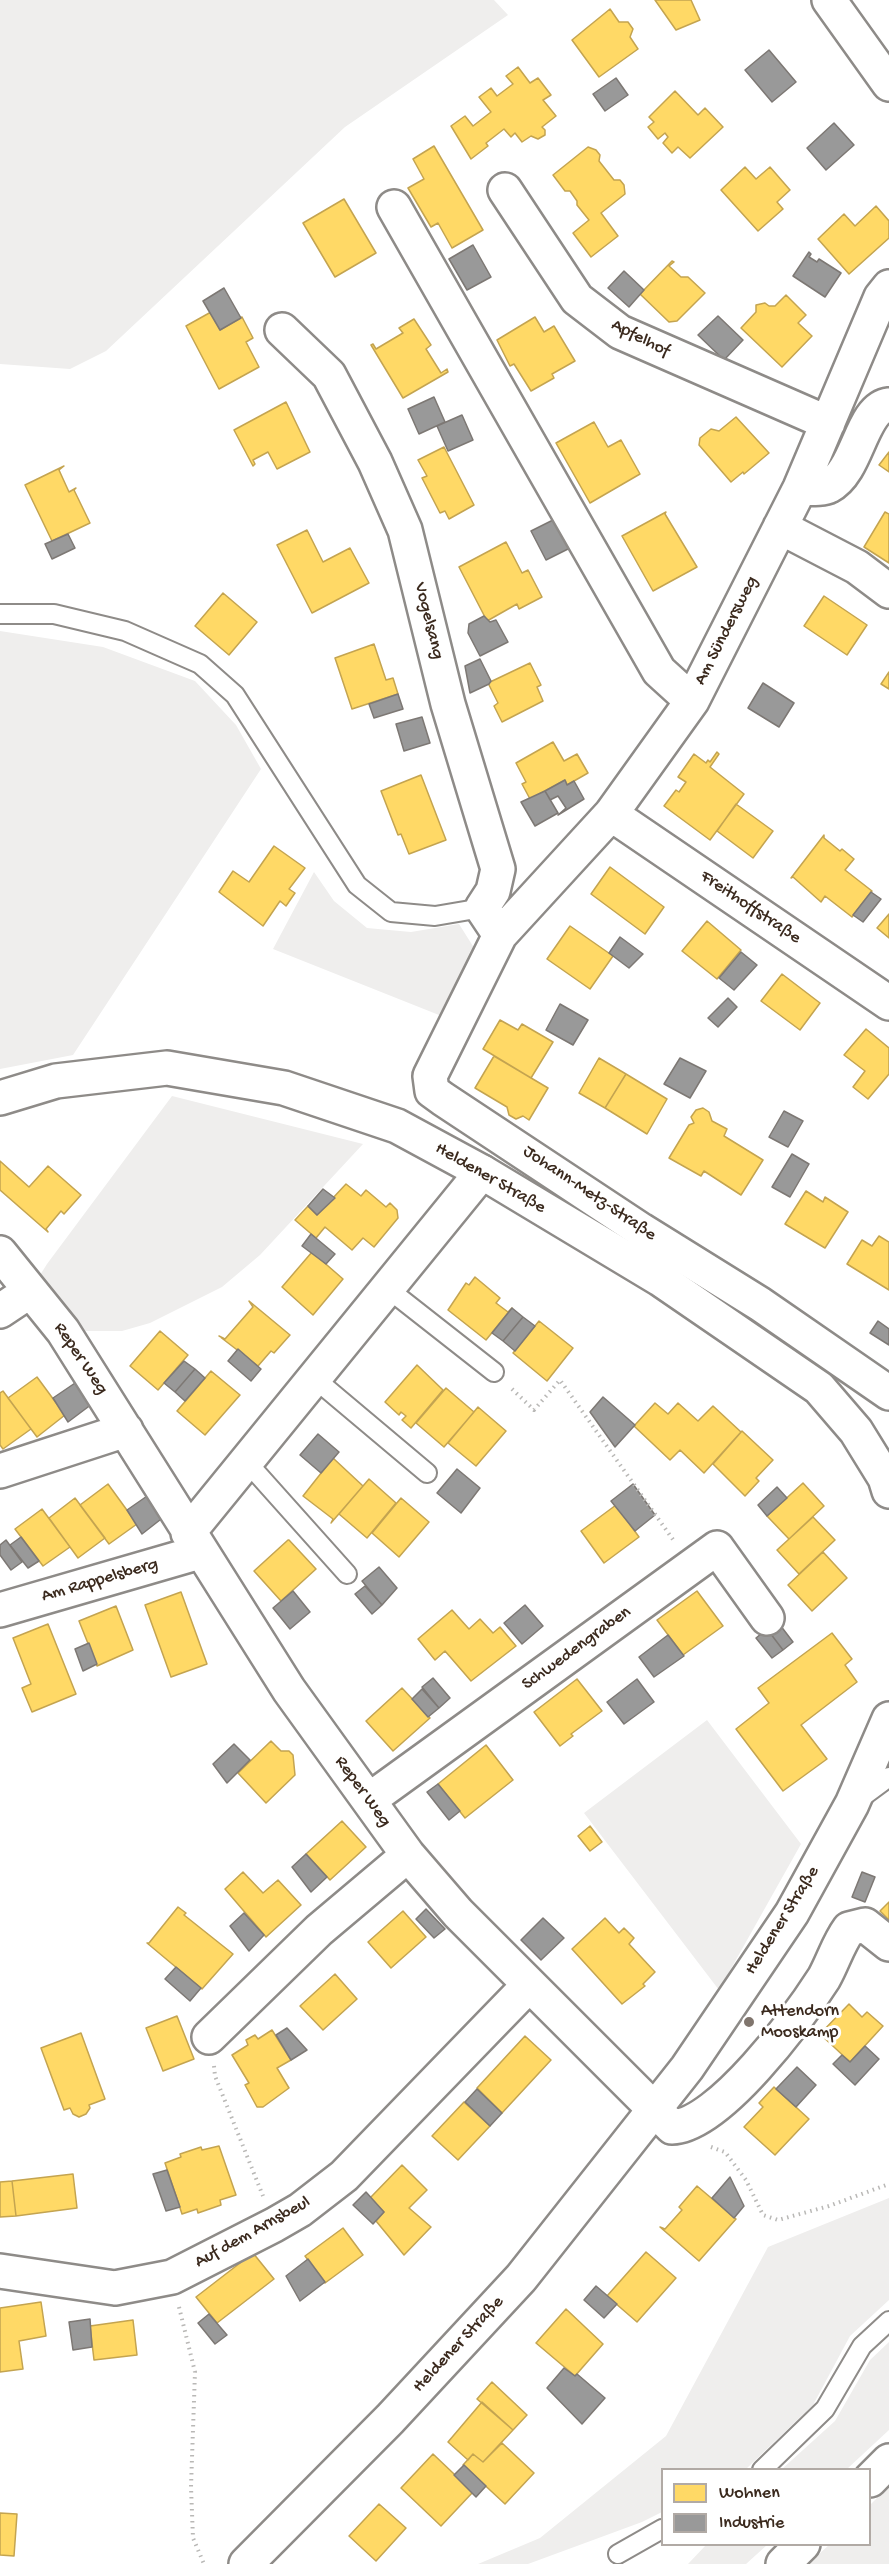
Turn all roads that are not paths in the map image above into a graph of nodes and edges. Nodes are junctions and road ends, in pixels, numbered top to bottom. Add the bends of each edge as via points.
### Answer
1 (829, 0) edge
2 (889, 84) edge
3 (505, 190) dead end
4 (394, 207) dead end
5 (889, 287) edge
6 (282, 330) dead end
7 (889, 405) edge
8 (828, 423) junction
9 (800, 488) junction
10 (780, 527) junction
11 (889, 591) edge
12 (0, 614) edge
13 (692, 701) junction
14 (611, 814) junction
15 (491, 922) junction
16 (889, 1003) edge
17 (0, 1098) edge
18 (482, 1172) junction
19 (0, 1253) edge
20 (387, 1288) junction
21 (30, 1291) junction
22 (0, 1311) edge
23 (494, 1372) road end
24 (314, 1378) junction
25 (889, 1393) edge
26 (126, 1430) junction
27 (246, 1461) junction
28 (0, 1471) edge
29 (427, 1473) dead end
30 (889, 1491) edge
31 (194, 1542) junction
32 (347, 1574) dead end
33 (0, 1610) edge
34 (767, 1618) dead end
35 (889, 1719) edge
36 (889, 1777) edge
37 (369, 1800) junction
38 (852, 1804) junction
39 (408, 1856) junction
40 (889, 1944) edge
41 (529, 1985) junction
42 (209, 2037) road end
43 (654, 2110) junction
44 (0, 2271) edge
45 (889, 2320) edge
46 (889, 2461) edge
47 (763, 2468) edge
48 (871, 2479) edge
49 (661, 2530) edge
50 (801, 2546) edge
51 (618, 2554) dead end
52 (246, 2564) edge
53 (783, 2564) edge

1 - 2 street
3 - 8 street, Apfelhof via 577,299 620,333
4 - 13 street via 659,671
5 - 8 street, Am Sündersweg via 881,297
6 - 15 street, Vogelsang via 329,375 375,462 405,530 448,704 498,869
7 - 9 street via 874,412 846,473 828,487
8 - 9 street, Am Sündersweg
9 - 10 street, Am Sündersweg
10 - 11 street via 857,567
10 - 13 street, Am Sündersweg
12 - 15 lane via 54,614 105,626 200,664 235,695 357,885 391,912
13 - 14 street, Am Sündersweg
14 - 15 street, Am Sündersweg
14 - 16 street, Freithoffstraße
15 - 25 street, Johann-Metz-Straße via 430,1076 432,1090
17 - 18 street, Heldener Straße via 56,1081 167,1068 284,1088 397,1126
18 - 20 street
18 - 30 street, Heldener Straße via 660,1279 819,1388 856,1431
19 - 21 street, Reper Weg
20 - 23 lane
20 - 24 street
21 - 22 street
21 - 26 street, Reper Weg via 63,1330
24 - 27 street
24 - 29 lane
26 - 28 street
26 - 31 street, Reper Weg
27 - 31 street
27 - 32 lane
31 - 33 street, Am Rappelsberg
31 - 37 street, Reper Weg via 289,1690
34 - 37 street, Schwedengraben via 717,1548
35 - 38 street, Heldener Straße
36 - 38 lane
37 - 39 street, Reper Weg
38 - 43 street, Heldener Straße via 792,1913
39 - 41 street, Reper Weg
39 - 42 street via 319,1930
40 - 43 street via 865,1925 849,1929 799,2017 714,2108 682,2127 672,2127
41 - 43 street, Reper Weg
41 - 44 street, Auf dem Arnsbeul via 344,2176 274,2225 172,2277 115,2288
43 - 52 street, Heldener Straße via 521,2278 390,2419
45 - 47 lane via 862,2346 825,2409
46 - 48 street
49 - 51 lane
50 - 53 street

